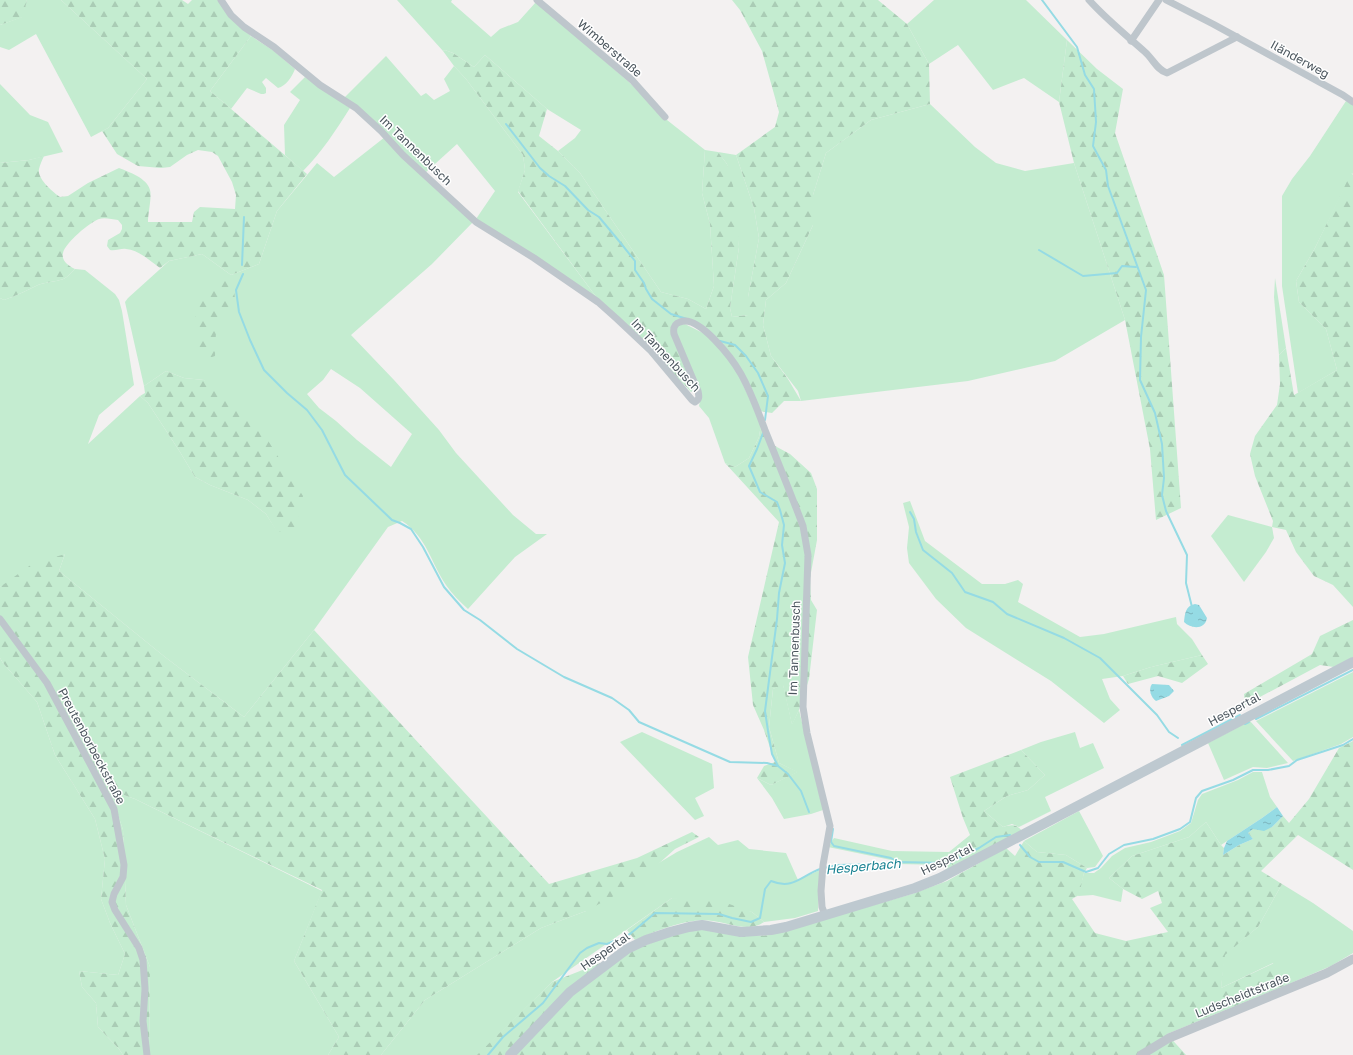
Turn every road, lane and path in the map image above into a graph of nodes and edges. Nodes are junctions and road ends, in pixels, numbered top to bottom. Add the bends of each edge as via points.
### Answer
1 (221, 0) edge
2 (537, 0) edge
3 (1089, 0) edge
4 (1159, 0) edge
5 (1166, 0) edge
6 (1237, 37) junction
7 (1131, 41) junction
8 (1353, 102) edge
9 (665, 117) dead end
10 (0, 619) edge
11 (1353, 662) edge
12 (825, 915) junction
13 (1353, 959) edge
14 (147, 1055) edge
15 (510, 1055) edge
16 (1141, 1055) edge

1 - 12 street, Im Tannenbusch via 231,15 244,27 356,108 476,222 598,302 651,351 692,400 695,402 700,396 674,334 676,324 682,321 696,324 710,334 735,364 755,404 806,538 808,588 803,707 830,826 822,873 822,907
2 - 9 street, Wimberstraße via 632,80
3 - 7 street
4 - 7 street
5 - 6 street, Iländerweg
6 - 7 street via 1167,73 1161,71 1145,52
6 - 8 street, Iländerweg
10 - 14 street, Preutenborbeckstraße via 47,683 114,809 124,865 123,877 112,902 139,948 143,960 143,1021
11 - 12 main road, Hespertal via 940,878
12 - 15 main road, Hespertal via 771,930 741,932 702,925 646,940 626,949 570,992
13 - 16 street, Ludscheidtstraße via 1327,973 1168,1038

